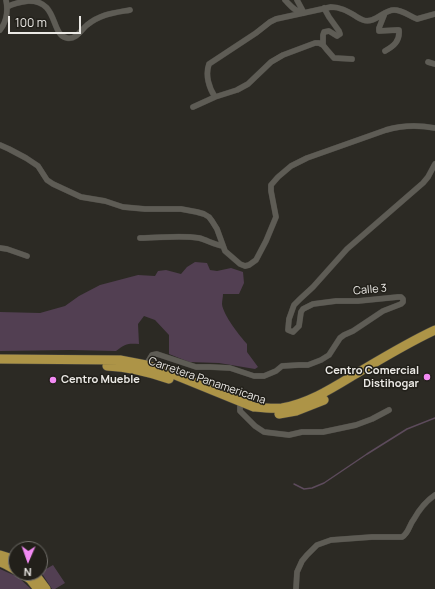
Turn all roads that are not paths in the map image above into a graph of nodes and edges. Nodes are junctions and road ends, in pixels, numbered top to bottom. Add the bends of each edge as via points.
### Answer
1 (6, 0) edge
2 (285, 0) edge
3 (297, 0) edge
4 (7, 7) junction
5 (324, 8) junction
6 (130, 10) dead end
7 (304, 12) junction
8 (385, 13) junction
9 (435, 14) edge
10 (0, 30) edge
11 (323, 45) junction
12 (385, 51) dead end
13 (352, 59) dead end
14 (428, 62) dead end
15 (435, 64) edge
16 (215, 97) junction
17 (193, 107) dead end
18 (435, 128) edge
19 (0, 146) edge
20 (435, 164) edge
21 (140, 238) dead end
22 (223, 246) junction
23 (0, 248) edge
24 (27, 256) dead end
25 (435, 330) edge
26 (435, 337) edge
27 (0, 359) edge
28 (0, 365) edge
29 (146, 365) junction
30 (240, 406) junction
31 (389, 410) dead end
32 (435, 495) edge
33 (31, 581) edge
34 (38, 589) edge
35 (296, 589) edge

1 - 4 street
2 - 7 street via 299,12
3 - 7 street
4 - 6 street via 38,1 50,11 56,27 65,38 75,37 97,18
4 - 10 street via 6,18
5 - 7 street
5 - 8 street via 338,7 364,21
5 - 11 street via 340,34 337,36 324,32
7 - 16 street via 270,22 209,64 208,81
8 - 9 street via 389,10 401,11 417,19
8 - 12 street via 380,31 400,32 395,45
11 - 13 street via 334,58
11 - 16 street via 315,43 283,55 248,84
14 - 15 street
16 - 17 street
18 - 22 street via 421,125 399,126 291,166 271,185 276,217 256,260 245,266 240,264
19 - 22 street via 38,166 47,180 81,197 123,207 181,209 204,214 217,229
20 - 29 street, Calle 3 via 423,183 347,249 294,305 288,326 288,330 293,332 299,326 303,309 313,304 398,297 403,299 401,304 383,311 340,338 329,355 308,365 282,366 264,376 254,376 230,368 196,367 157,354 152,355
21 - 22 street via 188,237
23 - 24 street
25 - 29 main road, Carretera Panamericana via 320,396 281,408 254,407
26 - 30 main road, Carretera Panamericana via 323,401 302,409 270,414
27 - 29 main road, Carretera Panamericana via 120,360
28 - 30 main road, Carretera Panamericana via 119,367 167,378
30 - 31 street via 244,416 264,432 288,435 323,432 356,425
32 - 35 street via 421,508 402,537 331,540 317,545 302,561 296,572
33 - 34 main road

